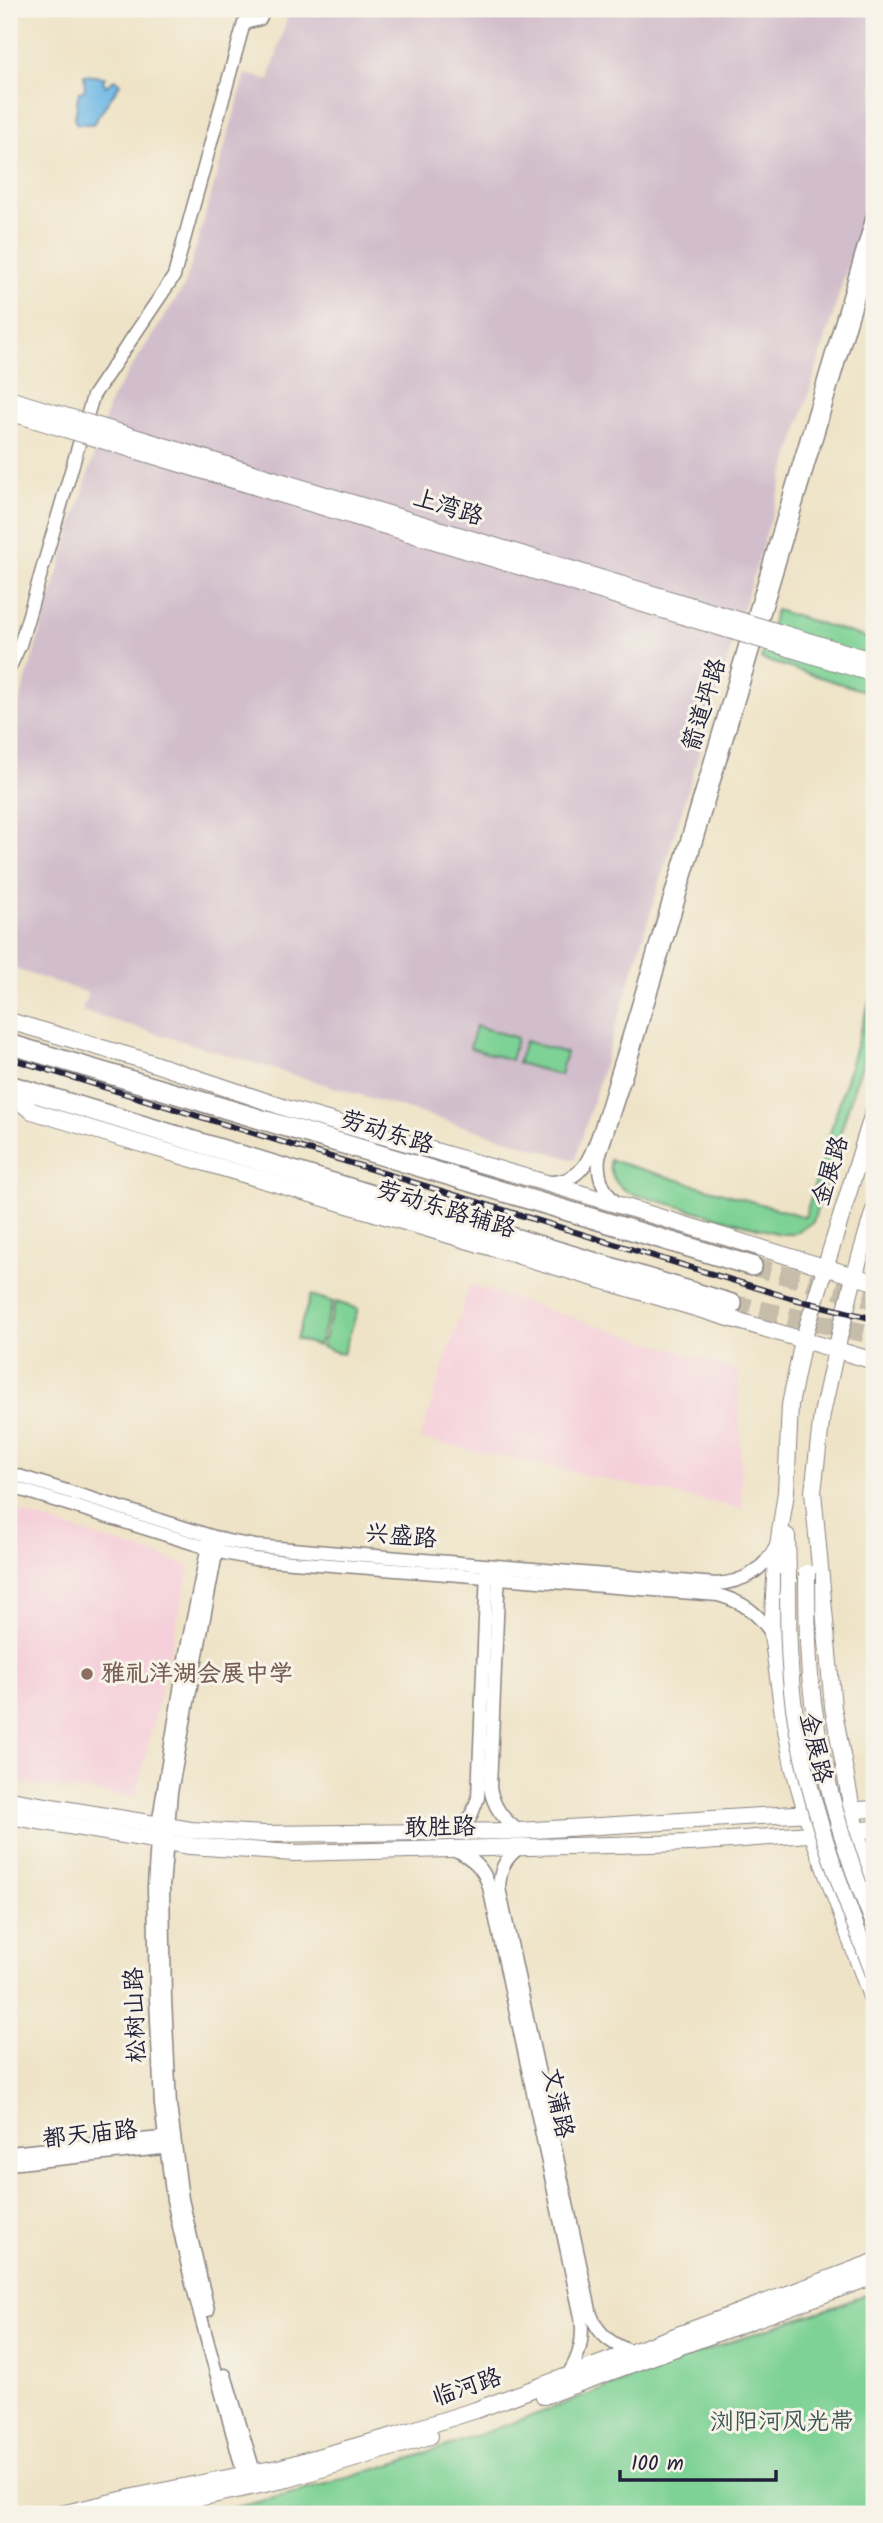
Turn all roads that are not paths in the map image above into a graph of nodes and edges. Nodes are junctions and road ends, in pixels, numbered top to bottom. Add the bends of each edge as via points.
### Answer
1 (265, 9) edge
2 (874, 213) edge
3 (874, 243) edge
4 (9, 399) edge
5 (9, 412) edge
6 (874, 661) edge
7 (9, 669) edge
8 (874, 674) edge
9 (9, 1021) edge
10 (9, 1037) edge
11 (9, 1044) edge
12 (42, 1054) junction
13 (9, 1085) edge
14 (9, 1094) edge
15 (874, 1110) edge
16 (546, 1183) junction
17 (618, 1205) junction
18 (874, 1210) edge
19 (752, 1266) tunnel mouth
20 (824, 1268) junction
21 (853, 1277) junction
22 (874, 1282) edge
23 (732, 1304) tunnel mouth
24 (803, 1340) junction
25 (836, 1350) junction
26 (874, 1361) edge
27 (9, 1473) edge
28 (9, 1486) edge
29 (786, 1492) junction
30 (813, 1492) junction
31 (779, 1539) junction
32 (213, 1543) junction
33 (493, 1572) junction
34 (772, 1634) junction
35 (9, 1800) edge
36 (874, 1809) edge
37 (853, 1811) junction
38 (808, 1814) junction
39 (9, 1816) edge
40 (874, 1829) edge
41 (458, 1830) junction
42 (519, 1831) junction
43 (856, 1831) junction
44 (162, 1833) junction
45 (812, 1833) junction
46 (519, 1848) junction
47 (456, 1850) junction
48 (874, 1885) edge
49 (874, 1924) edge
50 (874, 1974) edge
51 (874, 2005) edge
52 (171, 2142) junction
53 (9, 2153) edge
54 (9, 2164) edge
55 (874, 2262) edge
56 (874, 2276) edge
57 (632, 2352) junction
58 (567, 2376) junction
59 (251, 2480) junction
60 (61, 2514) edge
61 (124, 2514) edge

1 - 7 street via 260,19 244,23 174,276 93,396
2 - 16 street, 箭道坪路 via 591,1154 567,1180
3 - 17 street, 箭道坪路 via 599,1157 604,1189
4 - 6 main road, 上湾路, bridge
5 - 8 main road, 上湾路, bridge
9 - 16 main road
10 - 12 main road
11 - 12 highway, 劳动东路
12 - 19 highway, 劳动东路
13 - 23 highway
14 - 24 main road, 劳动东路辅路 via 33,1111 118,1138
15 - 20 main road, 金展路
16 - 17 main road
17 - 20 main road
18 - 21 main road, 金展路
20 - 21 main road
20 - 24 main road, 金展路
21 - 22 main road
21 - 25 main road, 金展路
24 - 25 main road, 劳动东路辅路
24 - 29 main road, 金展路 via 790,1405
25 - 26 main road, 劳动东路辅路
25 - 30 main road, 金展路 via 822,1414
27 - 32 street, 兴盛路
28 - 32 street, 兴盛路
29 - 31 main road, 金展路
29 - 50 main road, 金展路, bridge via 792,1686 810,1790
30 - 37 main road, 金展路 via 833,1707
30 - 49 main road, 金展路, bridge via 807,1573 810,1673 821,1750 838,1821
31 - 33 street, 兴盛路 via 753,1573 716,1584
31 - 34 main road, 金展路
32 - 33 street, 兴盛路
32 - 44 street, 松树山路
33 - 34 street, 兴盛路 via 718,1595 747,1606
33 - 41 street via 478,1798 471,1816
33 - 42 street via 490,1788 499,1813
34 - 38 main road, 金展路 via 790,1753
35 - 44 main road, 敢胜路
36 - 37 main road, 敢胜路
37 - 38 main road, 敢胜路
37 - 43 main road, 金展路
38 - 42 main road, 敢胜路
38 - 45 main road, 金展路
39 - 44 main road, 敢胜路
40 - 43 main road, 敢胜路
41 - 42 main road, 敢胜路
41 - 44 main road, 敢胜路 via 338,1835
43 - 45 main road, 敢胜路
43 - 48 main road, 金展路
44 - 47 main road, 敢胜路 via 190,1846 294,1853
44 - 52 street, 松树山路 via 156,1999
45 - 46 main road, 敢胜路 via 691,1843
45 - 51 main road, 金展路
46 - 47 main road, 敢胜路
46 - 57 street, 文蒲路 via 502,1866 499,1888 591,2315 602,2336
47 - 58 street, 文蒲路 via 479,1866 489,1886 579,2303 581,2346
52 - 53 street, 都天庙路
52 - 54 street, 都天庙路
52 - 59 street, 松树山路 via 200,2281
55 - 57 main road, 临河路
56 - 59 main road, 临河路 via 414,2441 346,2463
57 - 58 main road, 临河路
58 - 59 main road, 临河路 via 476,2410
59 - 60 main road, 临河路
59 - 61 main road, 临河路

